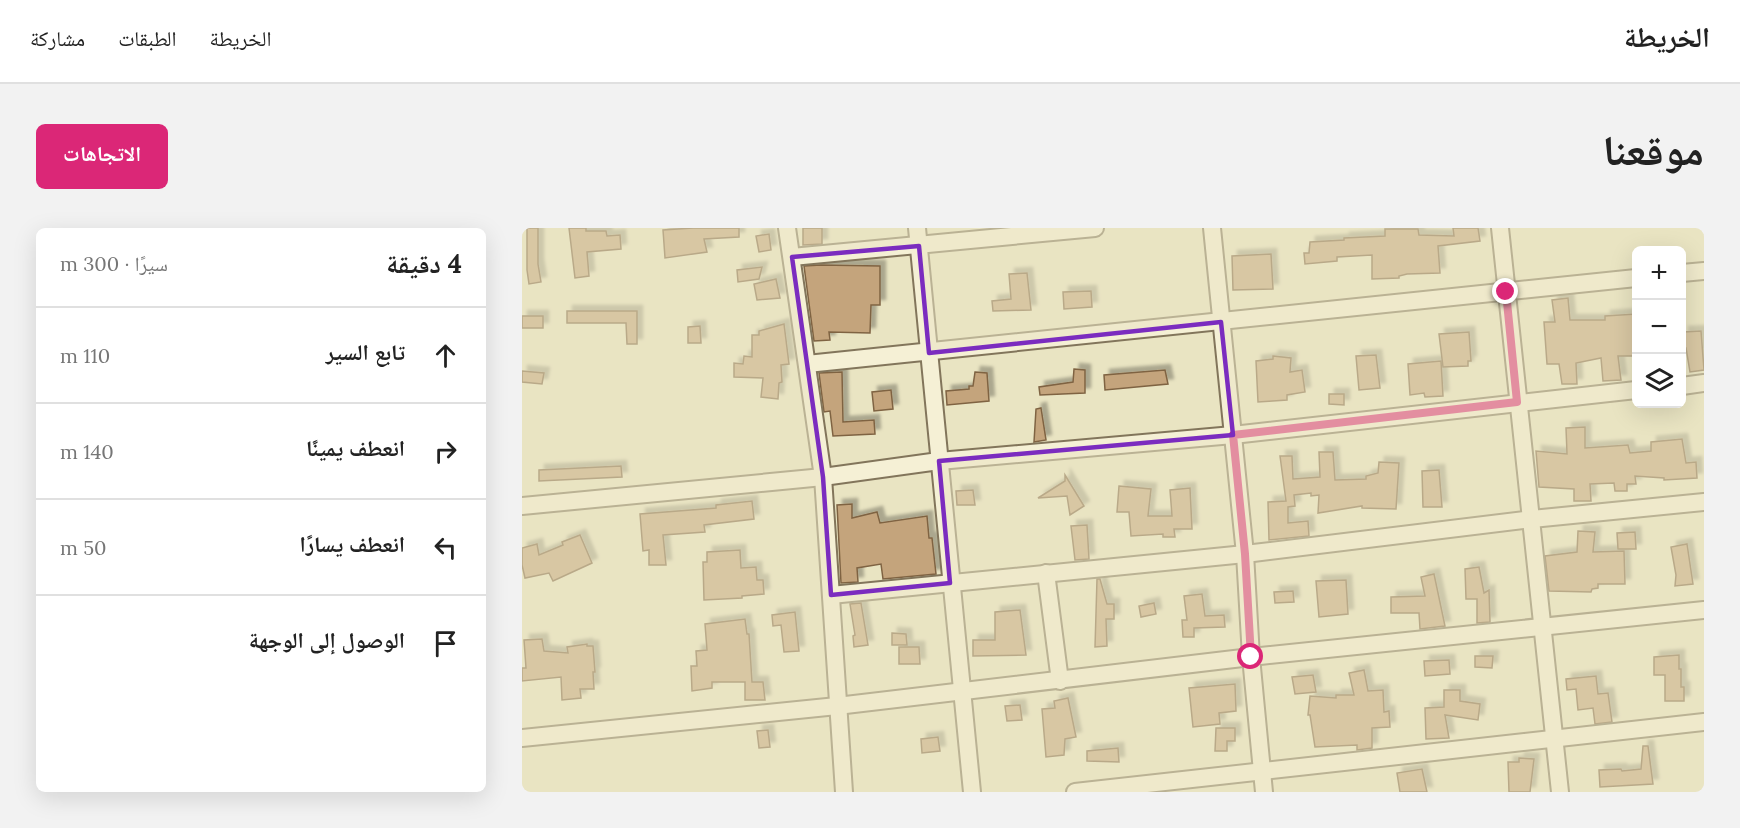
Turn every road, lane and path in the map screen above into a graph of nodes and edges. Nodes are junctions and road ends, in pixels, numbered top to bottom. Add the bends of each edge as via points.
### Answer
1 (787, 228) edge
2 (917, 228) edge
3 (1095, 228) edge
4 (1212, 228) edge
5 (1500, 228) edge
6 (919, 246) junction
7 (792, 257) junction
8 (1704, 270) edge
9 (1686, 272) edge
10 (1632, 278) edge
11 (1506, 292) junction
12 (1221, 322) junction
13 (929, 353) junction
14 (807, 364) junction
15 (1704, 383) edge
16 (1686, 385) edge
17 (1632, 390) edge
18 (1517, 402) junction
19 (1233, 435) junction
20 (939, 461) junction
21 (823, 477) junction
22 (1704, 502) edge
23 (522, 506) edge
24 (1532, 519) junction
25 (1245, 554) junction
26 (1046, 573) junction
27 (950, 583) junction
28 (831, 595) junction
29 (1704, 610) edge
30 (1543, 627) junction
31 (1251, 657) junction
32 (1060, 681) junction
33 (962, 693) junction
34 (837, 706) junction
35 (1704, 722) edge
36 (1555, 737) junction
37 (522, 738) edge
38 (1262, 771) junction
39 (844, 792) edge
40 (972, 792) edge
41 (1075, 792) edge
42 (1264, 792) edge
43 (1560, 792) edge

1 - 7 street
2 - 6 street
3 - 6 street
4 - 12 street
5 - 11 street
6 - 7 street
6 - 13 street
7 - 14 street
8 - 9 street
10 - 11 street
11 - 12 street
11 - 18 street
12 - 13 street
12 - 19 street
13 - 14 street
13 - 20 street
14 - 21 street
15 - 16 street
17 - 18 street
18 - 19 street
18 - 24 street
19 - 20 street
19 - 25 street
20 - 21 street
20 - 27 street
21 - 23 street
21 - 28 street
22 - 24 street
24 - 25 street
24 - 30 street
25 - 26 street
25 - 31 street
26 - 27 street
26 - 32 street
27 - 28 street
27 - 33 street
28 - 34 street
29 - 30 street
30 - 31 street
30 - 36 street
31 - 32 street
31 - 38 street
32 - 33 street
33 - 34 street
33 - 40 street
34 - 37 street
34 - 39 street
35 - 36 street
36 - 38 street
36 - 43 street
38 - 41 street
38 - 42 street

